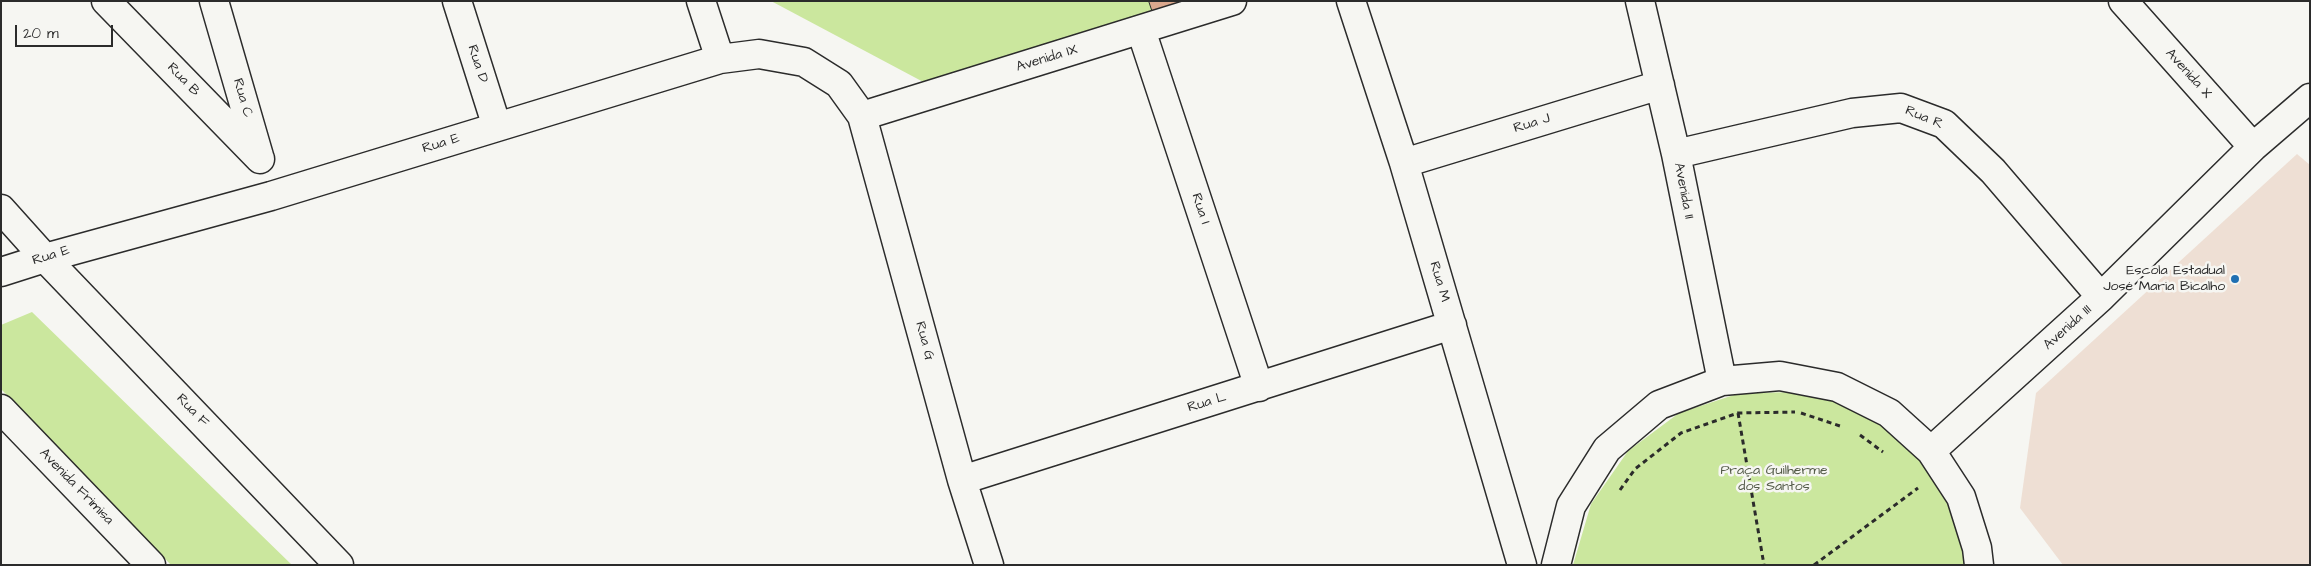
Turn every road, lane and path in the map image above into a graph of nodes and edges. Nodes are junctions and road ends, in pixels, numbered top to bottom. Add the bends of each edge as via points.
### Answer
1 (106, 1) edge
2 (214, 1) edge
3 (457, 1) edge
4 (701, 1) edge
5 (1232, 1) edge
6 (1351, 1) edge
7 (1640, 1) edge
8 (2123, 1) edge
9 (1141, 30) junction
10 (720, 60) junction
11 (1660, 85) junction
12 (2310, 98) edge
13 (862, 116) junction
14 (497, 128) junction
15 (2254, 147) junction
16 (1676, 154) junction
17 (260, 159) junction
18 (1404, 164) junction
19 (271, 196) junction
20 (1, 209) edge
21 (45, 258) junction
22 (1, 272) edge
23 (2101, 298) junction
24 (1452, 325) junction
25 (1722, 381) junction
26 (1259, 387) junction
27 (1, 409) edge
28 (1738, 413) junction
29 (1844, 427) dead end
30 (1853, 430) dead end
31 (1931, 451) junction
32 (1885, 453) dead end
33 (962, 480) junction
34 (1912, 481) dead end
35 (1918, 489) junction
36 (1618, 493) dead end
37 (150, 565) edge
38 (339, 565) edge
39 (989, 565) edge
40 (1522, 565) edge
41 (1556, 565) edge
42 (1764, 565) edge
43 (1814, 565) edge
44 (1979, 565) edge

1 - 17 street, Rua B
2 - 17 street, Rua C
3 - 14 street, Rua D
4 - 10 street
5 - 9 street, Avenida IX
6 - 18 street, Rua M
7 - 11 street, Avenida II
8 - 15 street, Avenida X
9 - 13 street, Avenida IX
9 - 26 street, Rua I
10 - 13 street, Rua E via 758,54 804,62 839,84
10 - 14 street, Rua E
11 - 16 street, Avenida II
11 - 18 street, Rua J
12 - 15 street, Avenida III
13 - 33 street, Rua G
14 - 19 street, Rua E
15 - 23 street, Avenida III
16 - 23 street, Rua R via 1852,113 1901,108 1944,124 1993,171
16 - 25 street, Avenida II
17 - 19 street, Rua C
18 - 24 street, Rua M
19 - 21 street, Rua E
20 - 21 street, Rua F
21 - 22 street, Rua E
21 - 38 street, Rua F
23 - 31 street, Avenida III
24 - 26 street, Rua L
24 - 40 street, Rua M
25 - 28 path
25 - 31 street via 1780,376 1836,387 1888,413
25 - 41 street via 1659,406 1607,449 1571,506
26 - 33 street, Rua L
27 - 37 street, Avenida Frimisa
28 - 29 path via 1797,412
28 - 36 path via 1682,433 1635,469
28 - 42 path
30 - 32 path
31 - 35 path
31 - 44 street via 1961,497
33 - 39 street, Rua G
34 - 35 path
35 - 43 path

